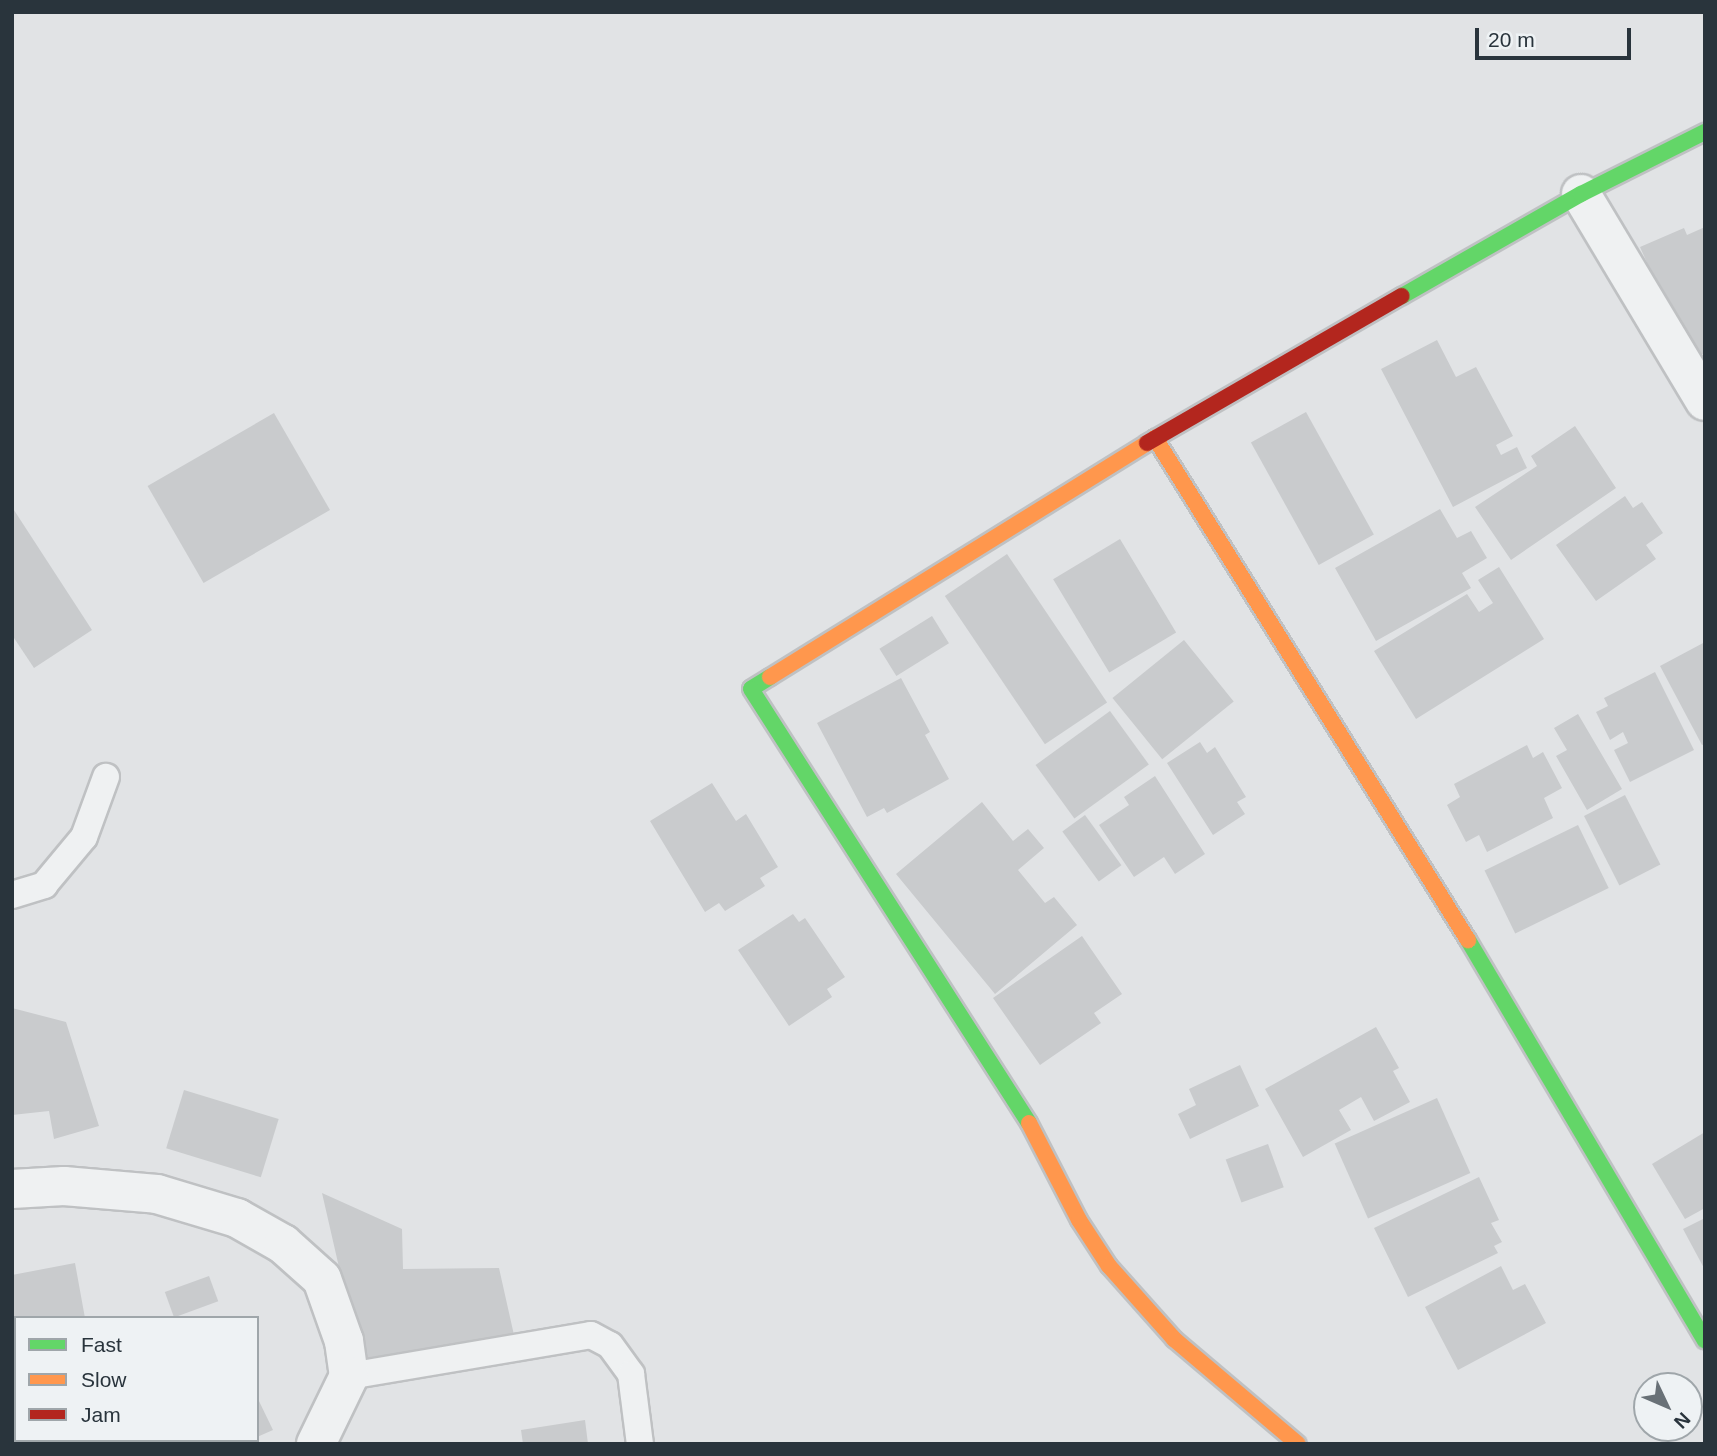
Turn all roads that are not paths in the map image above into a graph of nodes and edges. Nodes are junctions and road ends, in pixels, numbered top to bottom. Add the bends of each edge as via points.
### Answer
1 (1705, 132) edge
2 (1581, 194) junction
3 (1705, 401) edge
4 (1155, 438) junction
5 (106, 777) dead end
6 (12, 895) edge
7 (12, 1189) edge
8 (1705, 1340) edge
9 (349, 1376) junction
10 (316, 1444) edge
11 (640, 1444) edge
12 (1298, 1444) edge

1 - 2 street
2 - 3 street
2 - 4 street
4 - 8 street via 1475,952
4 - 12 street via 751,689 1019,1104 1108,1266 1174,1339
5 - 6 lane via 84,837 44,885
7 - 9 street via 64,1186 157,1194 237,1217 283,1244 322,1279 344,1341
9 - 10 street
9 - 11 lane via 591,1335 610,1345 631,1374

